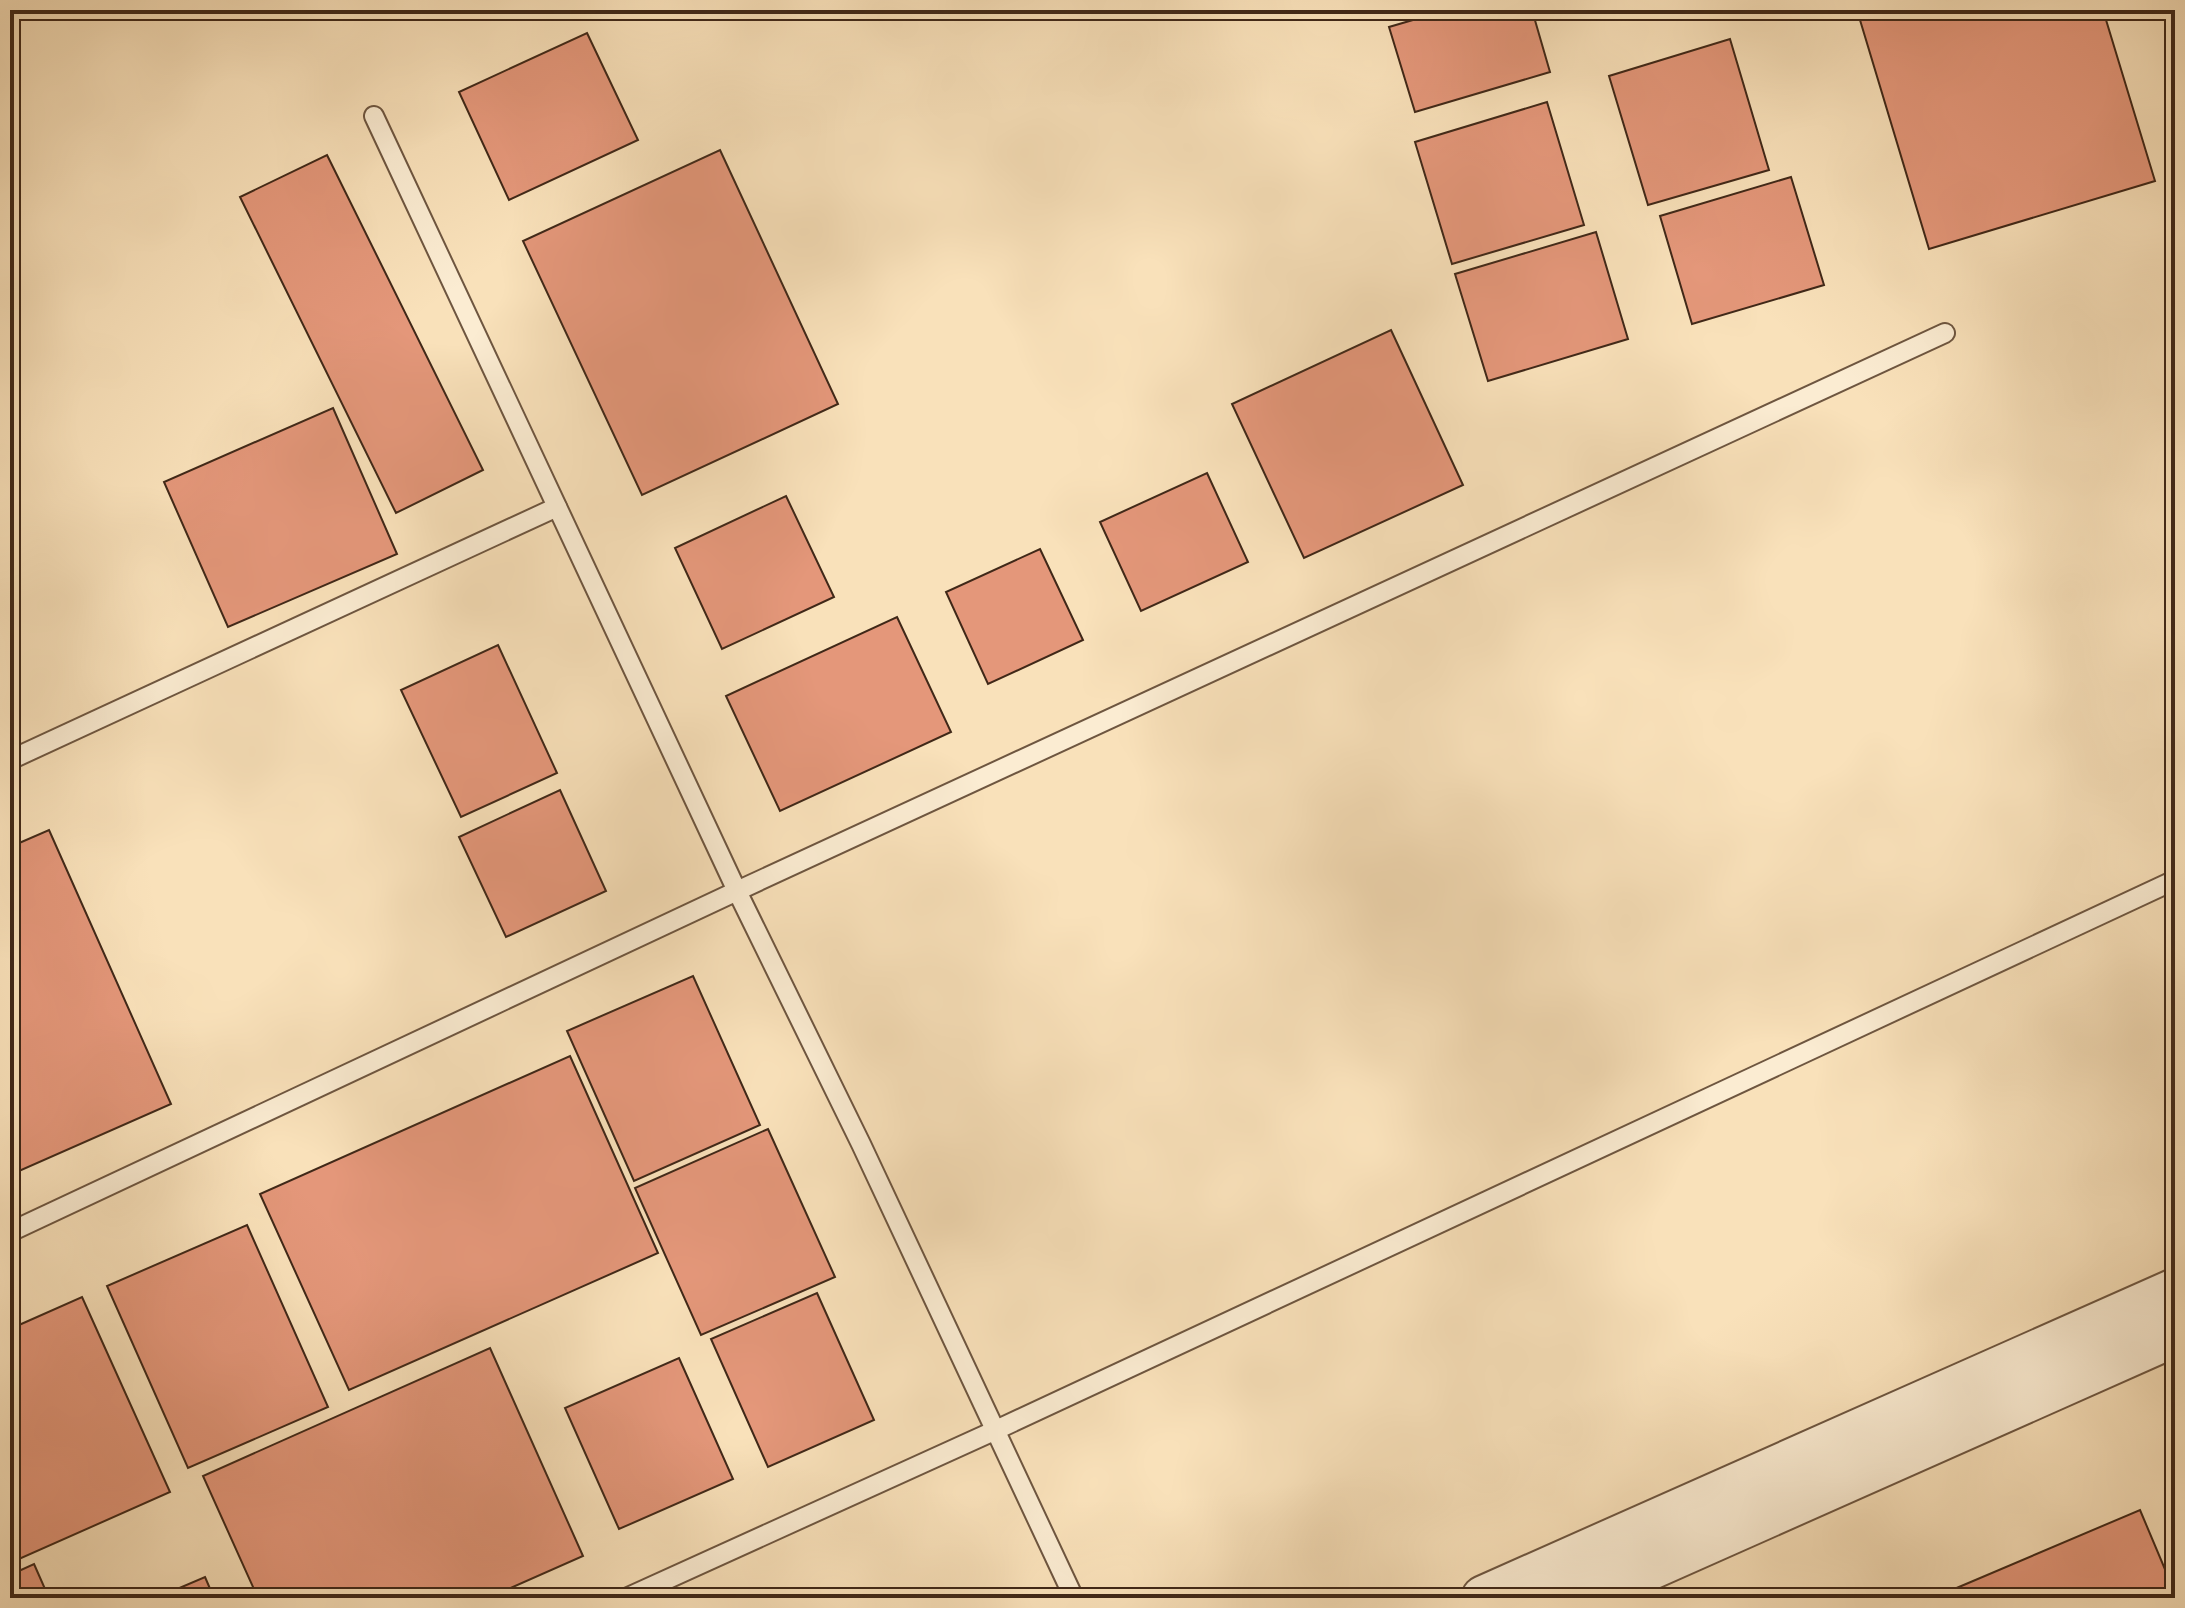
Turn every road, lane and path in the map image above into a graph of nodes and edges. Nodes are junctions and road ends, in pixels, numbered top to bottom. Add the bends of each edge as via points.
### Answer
1 (374, 116) dead end
2 (1945, 333) dead end
3 (557, 507) junction
4 (10, 760) edge
5 (2175, 880) edge
6 (737, 891) junction
7 (10, 1232) edge
8 (2175, 1291) edge
9 (2175, 1334) edge
10 (996, 1430) junction
11 (626, 1598) edge
12 (1074, 1598) edge
13 (1484, 1598) edge
14 (1581, 1598) edge

1 - 3 lane
2 - 6 lane
3 - 4 lane
3 - 6 lane
5 - 10 lane
6 - 7 lane
6 - 10 lane
8 - 13 street
9 - 14 street
10 - 11 lane
10 - 12 lane

